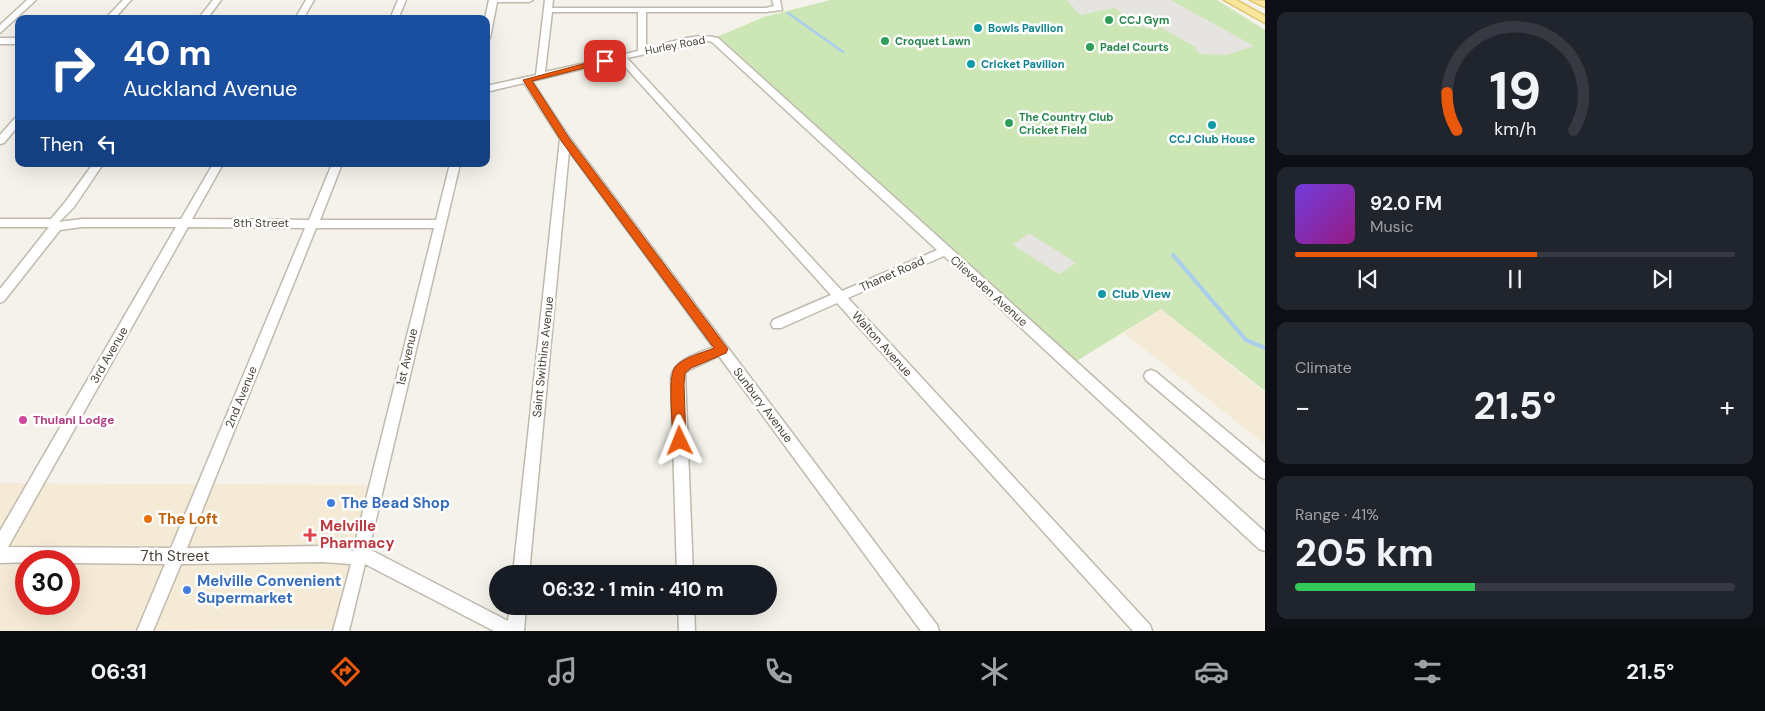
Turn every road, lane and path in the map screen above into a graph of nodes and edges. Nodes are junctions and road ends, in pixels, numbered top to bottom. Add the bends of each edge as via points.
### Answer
1 (32, 0) edge
2 (127, 0) edge
3 (217, 0) edge
4 (310, 0) edge
5 (402, 0) edge
6 (493, 0) edge
7 (529, 0) edge
8 (549, 0) edge
9 (1254, 0) edge
10 (1234, 3) edge
11 (778, 4) edge
12 (1265, 4) edge
13 (548, 10) junction
14 (642, 10) junction
15 (16, 15) edge
16 (113, 15) edge
17 (205, 15) edge
18 (301, 15) edge
19 (396, 15) edge
20 (490, 15) edge
21 (15, 16) edge
22 (1265, 20) edge
23 (0, 30) edge
24 (712, 39) joint
25 (0, 41) edge
26 (15, 41) edge
27 (642, 52) junction
28 (622, 57) junction
29 (534, 78) junction
30 (490, 88) edge
31 (15, 124) edge
32 (565, 140) junction
33 (0, 141) edge
34 (96, 167) edge
35 (216, 167) edge
36 (336, 167) edge
37 (454, 167) edge
38 (186, 222) junction
39 (0, 223) edge
40 (57, 223) junction
41 (313, 223) junction
42 (439, 224) junction
43 (945, 251) junction
44 (839, 297) junction
45 (0, 298) edge
46 (777, 324) dead end
47 (722, 349) junction
48 (1151, 376) dead end
49 (1265, 472) edge
50 (1265, 543) edge
51 (0, 546) edge
52 (0, 555) edge
53 (175, 556) junction
54 (359, 559) junction
55 (522, 565) edge
56 (685, 565) edge
57 (517, 615) edge
58 (686, 615) edge
59 (145, 631) edge
60 (341, 631) edge
61 (511, 631) edge
62 (516, 631) edge
63 (687, 631) edge
64 (930, 631) edge
65 (1144, 631) edge

1 - 15 street
2 - 16 street
3 - 17 street
4 - 18 street
5 - 19 street
6 - 7 street
6 - 20 street
8 - 13 street
9 - 10 main road
9 - 12 main road
10 - 22 main road
11 - 14 street via 766,10
13 - 14 street
13 - 29 street
14 - 27 street
21 - 23 street
24 - 27 street, Hurley Road
24 - 43 street, Clieveden Avenue
25 - 26 street
27 - 28 street, Hurley Road
28 - 29 street, Hurley Road
28 - 44 street, Walton Avenue
29 - 30 street, Hurley Road
29 - 32 street, Sunbury Avenue
31 - 33 street
32 - 47 street, Sunbury Avenue
32 - 55 street, Saint Swithins Avenue
34 - 40 street
35 - 38 street, 3rd Avenue
36 - 41 street, 2nd Avenue
37 - 42 street, 1st Avenue
38 - 40 street, 8th Street
38 - 41 street, 8th Street
38 - 51 street, 3rd Avenue
39 - 40 street, 8th Street
40 - 45 street
41 - 42 street, 8th Street
41 - 53 street, 2nd Avenue
42 - 54 street, 1st Avenue
43 - 44 street, Thanet Road
43 - 50 street, Clieveden Avenue
44 - 46 street, Thanet Road
44 - 65 street, Walton Avenue
47 - 56 street via 679,371
47 - 64 street, Sunbury Avenue
48 - 49 street
52 - 53 street, 7th Street
53 - 54 street, 7th Street via 322,554
53 - 59 street, 2nd Avenue
54 - 60 street, 1st Avenue
54 - 61 street, 7th Street via 392,576 405,577
57 - 62 street
58 - 63 street

